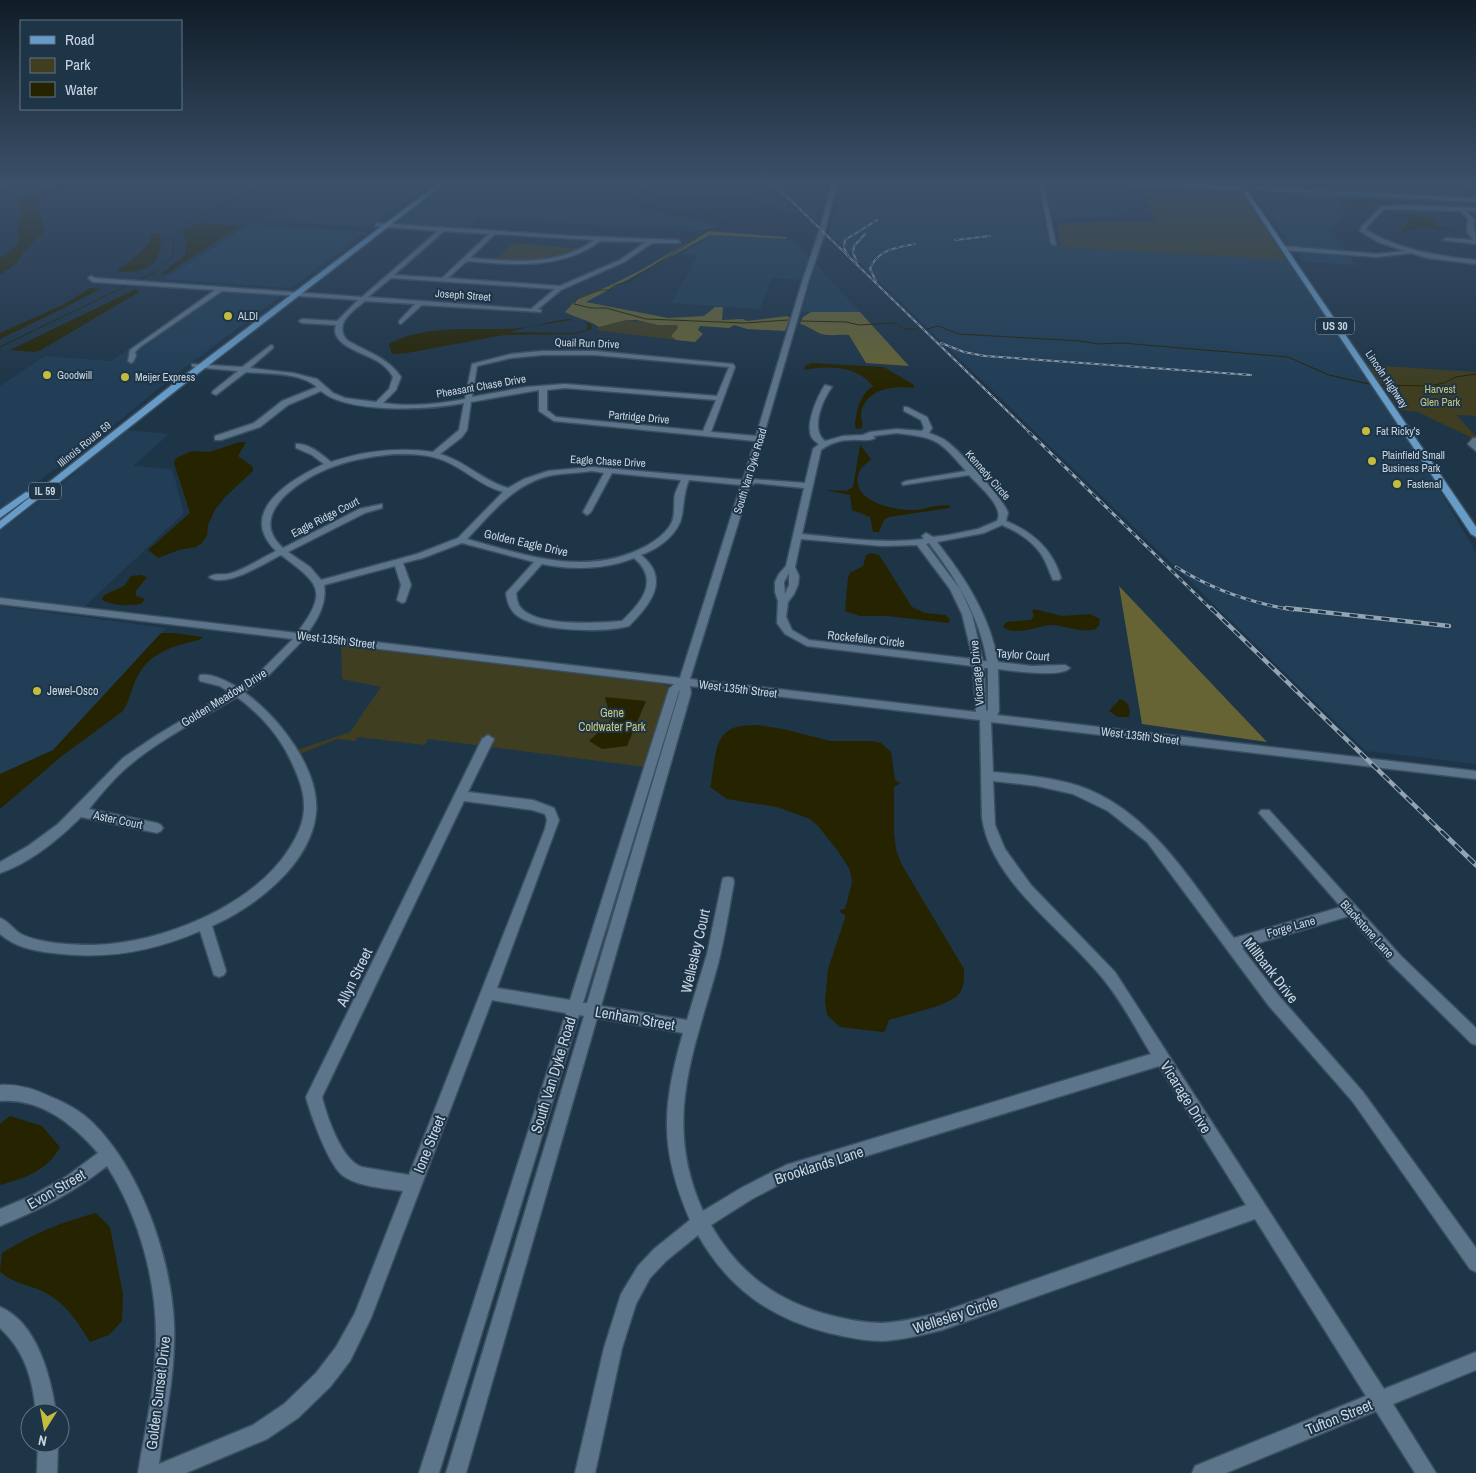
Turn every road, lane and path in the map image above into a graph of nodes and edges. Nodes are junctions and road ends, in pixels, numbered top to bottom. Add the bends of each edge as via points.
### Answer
1 (346, 252) edge
2 (417, 252) edge
3 (474, 252) edge
4 (579, 252) edge
5 (638, 252) edge
6 (818, 252) edge
7 (1287, 252) edge
8 (1342, 252) edge
9 (1409, 252) edge
10 (1415, 252) edge
11 (467, 258) junction
12 (1476, 262) edge
13 (389, 276) junction
14 (444, 279) junction
15 (136, 281) junction
16 (223, 287) junction
17 (560, 288) junction
18 (290, 293) junction
19 (364, 298) junction
20 (421, 302) junction
21 (302, 321) dead end
22 (402, 322) dead end
23 (339, 323) junction
24 (272, 348) dead end
25 (130, 361) dead end
26 (198, 365) junction
27 (245, 369) junction
28 (543, 387) junction
29 (828, 387) dead end
30 (322, 388) junction
31 (216, 394) dead end
32 (720, 398) junction
33 (466, 401) junction
34 (377, 406) junction
35 (907, 409) dead end
36 (706, 434) junction
37 (925, 434) junction
38 (218, 438) dead end
39 (759, 439) junction
40 (824, 444) junction
41 (299, 446) dead end
42 (79, 455) junction
43 (434, 455) junction
44 (330, 465) junction
45 (77, 466) junction
46 (609, 471) junction
47 (972, 472) junction
48 (686, 478) junction
49 (906, 483) dead end
50 (746, 484) junction
51 (807, 489) junction
52 (509, 491) junction
53 (379, 506) dead end
54 (587, 512) dead end
55 (0, 515) edge
56 (1001, 522) junction
57 (0, 526) edge
58 (1474, 529) edge
59 (797, 536) junction
60 (461, 540) junction
61 (931, 540) junction
62 (915, 542) junction
63 (282, 552) junction
64 (635, 555) junction
65 (540, 561) junction
66 (398, 562) junction
67 (790, 567) junction
68 (955, 571) junction
69 (944, 574) junction
70 (214, 577) dead end
71 (1056, 578) dead end
72 (320, 583) junction
73 (970, 594) junction
74 (959, 595) junction
75 (402, 600) dead end
76 (0, 601) edge
77 (783, 601) junction
78 (971, 626) junction
79 (984, 626) junction
80 (298, 636) junction
81 (978, 664) junction
82 (993, 666) junction
83 (1065, 668) dead end
84 (204, 678) dead end
85 (684, 682) junction
86 (236, 692) junction
87 (986, 718) junction
88 (488, 739) dead end
89 (1476, 775) edge
90 (988, 776) junction
91 (460, 796) junction
92 (78, 812) junction
93 (1265, 813) dead end
94 (158, 828) dead end
95 (0, 868) edge
96 (728, 882) dead end
97 (1350, 910) junction
98 (0, 924) edge
99 (204, 924) junction
100 (1232, 945) junction
101 (219, 971) dead end
102 (489, 993) junction
103 (575, 1007) junction
104 (592, 1010) junction
105 (692, 1028) junction
106 (1476, 1038) edge
107 (1161, 1058) junction
108 (0, 1093) edge
109 (108, 1155) junction
110 (413, 1184) junction
111 (1257, 1210) junction
112 (0, 1218) edge
113 (700, 1224) junction
114 (1476, 1263) edge
115 (0, 1316) edge
116 (1476, 1361) edge
117 (1380, 1401) junction
118 (45, 1403) edge
119 (48, 1453) edge
120 (47, 1473) edge
121 (148, 1473) edge
122 (162, 1473) edge
123 (429, 1473) edge
124 (456, 1473) edge
125 (585, 1473) edge
126 (1202, 1473) edge
127 (1426, 1473) edge

1 - 18 main road, IL 59
2 - 13 street
3 - 11 street
4 - 11 street via 523,262
5 - 17 street via 618,265
6 - 39 street, South Van Dyke Road
7 - 58 main road, Lincoln Highway / US 30
8 - 9 street via 1382,256
10 - 12 street
11 - 14 street
13 - 14 street
13 - 19 street
14 - 17 street
15 - 15 street via 91,278
15 - 16 street, Joseph Street
16 - 18 street, Joseph Street
16 - 25 street via 138,346
17 - 20 street, Joseph Street via 548,295 536,310
18 - 19 street, Joseph Street
18 - 26 main road, IL 59
19 - 20 street, Joseph Street
19 - 23 street
20 - 22 street
21 - 23 street
23 - 34 street via 338,331 346,344 386,364 397,377 392,390
24 - 27 street
26 - 27 street, Pheasant Chase Drive
26 - 42 main road, Illinois Route 59 / IL 59
26 - 45 main road, Illinois Route 59 / IL 59
27 - 30 street, Pheasant Chase Drive via 291,374 314,381
27 - 31 street
28 - 32 street, Pheasant Chase Drive via 586,387
28 - 33 street, Pheasant Chase Drive
28 - 36 street, Partridge Drive via 543,410 554,419
29 - 40 street via 821,396 813,430 816,438
30 - 34 street, Pheasant Chase Drive via 344,400
30 - 38 street via 285,403 256,425
32 - 33 street, Quail Run Drive via 732,367 727,363 542,353 474,365
32 - 36 street, Quail Run Drive
33 - 34 street, Pheasant Chase Drive via 422,407
33 - 43 street, Quail Run Drive via 463,430
35 - 37 street via 924,419 928,428
36 - 39 street, Partridge Drive
37 - 40 street, Kennedy Circle via 865,437
37 - 47 street, Kennedy Circle via 945,443
39 - 50 street, South Van Dyke Road
40 - 51 street via 816,452
41 - 44 street
42 - 45 main road
42 - 55 main road, Illinois Route 59 / IL 59
43 - 44 street via 410,452 378,454
43 - 52 street via 459,464 484,481
44 - 63 street via 298,480 270,508 265,519 266,530 270,540
45 - 57 main road, Illinois Route 59 / IL 59
46 - 48 street, Eagle Chase Drive
46 - 52 street, Eagle Chase Drive via 577,469 551,472
46 - 54 street
47 - 49 street
47 - 56 street, Kennedy Circle via 1002,507 1004,515
48 - 50 street, Eagle Chase Drive
48 - 64 street, Golden Eagle Drive via 680,492 676,522 656,544
50 - 51 street, Eagle Chase Drive via 754,488
50 - 85 street, South Van Dyke Road
51 - 59 street, Rockefeller Circle
52 - 60 street, Eagle Chase Drive
53 - 63 street, Eagle Ridge Court via 362,511
56 - 61 street via 982,531
56 - 71 street via 1020,529 1032,539 1053,564
59 - 62 street via 886,544
59 - 67 street, Rockefeller Circle
60 - 65 street, Golden Eagle Drive
60 - 66 street, Eagle Chase Drive
61 - 62 street
61 - 68 street, Vicarage Drive
62 - 69 street, Vicarage Drive
63 - 70 street, Eagle Ridge Court via 228,577
63 - 72 street
64 - 65 street, Golden Eagle Drive via 586,566
64 - 65 street via 652,574 642,607 625,624 602,627 536,620 518,612 512,603 512,593
66 - 72 street, Eagle Chase Drive
66 - 75 street via 406,585
67 - 77 street, Rockefeller Circle via 780,581 779,594
67 - 77 street, Rockefeller Circle via 794,571 794,581 789,597
68 - 69 street
68 - 73 street, Vicarage Drive
69 - 74 street, Vicarage Drive
72 - 80 street, Golden Meadow Drive via 319,606
73 - 74 street
73 - 79 street, Vicarage Drive
74 - 78 street, Vicarage Drive
76 - 80 street, West 135th Street
77 - 81 street, Rockefeller Circle via 780,617 784,628 807,643
78 - 79 street, Vicarage Drive
78 - 81 street, Vicarage Drive
79 - 82 street, Vicarage Drive
80 - 85 street, West 135th Street
80 - 86 street, Golden Meadow Drive via 265,673
81 - 82 street, Taylor Court
81 - 87 street, Vicarage Drive via 980,710
82 - 83 street, Taylor Court via 1032,670
82 - 87 street, Vicarage Drive via 994,711
84 - 86 street via 225,684
85 - 87 street, West 135th Street
85 - 103 street, South Van Dyke Road via 674,689
85 - 104 street, South Van Dyke Road via 687,691
86 - 92 street, Golden Meadow Drive via 124,763
86 - 99 street via 259,710 291,749 308,787 311,806 296,852 278,873 236,907
87 - 89 street, West 135th Street
87 - 90 street, Vicarage Drive
88 - 91 street, Allyn Street
90 - 100 street, Millbank Drive via 1061,784 1109,804 1151,839
90 - 107 street, Vicarage Drive via 986,808 991,832 1005,860 1110,976
91 - 102 street, Ione Street via 533,805 550,811 553,820
91 - 110 street, Allyn Street via 314,1097 316,1109 348,1170
92 - 94 street, Aster Court
92 - 95 street, Golden Meadow Drive via 31,851
93 - 97 street, Blackstone Lane
96 - 105 street, Wellesley Court via 712,961
97 - 100 street, Forge Lane
97 - 106 street, Blackstone Lane
98 - 99 street via 16,938 38,945 101,951 165,938
99 - 101 street
100 - 114 street, Millbank Drive via 1274,1001 1364,1105
102 - 103 street, Lenham Street
102 - 110 street, Ione Street
103 - 104 street, Lenham Street
103 - 123 street, South Van Dyke Road
104 - 105 street, Lenham Street
104 - 124 street, South Van Dyke Road
105 - 113 street, Wellesley Circle via 674,1118 676,1154 683,1187
107 - 111 street, Vicarage Drive
107 - 113 street, Brooklands Lane via 786,1173 762,1184
108 - 109 street, Golden Sunset Drive via 40,1099 68,1112 89,1130
109 - 112 street, Evon Street via 73,1182
109 - 121 street, Golden Sunset Drive via 137,1208 161,1290 165,1324 164,1363
110 - 122 street, Ione Street via 362,1318 343,1354 323,1380 291,1411 260,1432
111 - 113 street, Wellesley Circle via 942,1321 902,1331 859,1331 804,1318 761,1295 730,1266
111 - 117 street, Vicarage Drive
113 - 125 street, Brooklands Lane via 661,1254 634,1287 618,1326
115 - 118 street via 16,1329 32,1352 44,1388
116 - 117 street, Tufton Street
117 - 126 street, Tufton Street
117 - 127 street, Vicarage Drive
119 - 120 street

